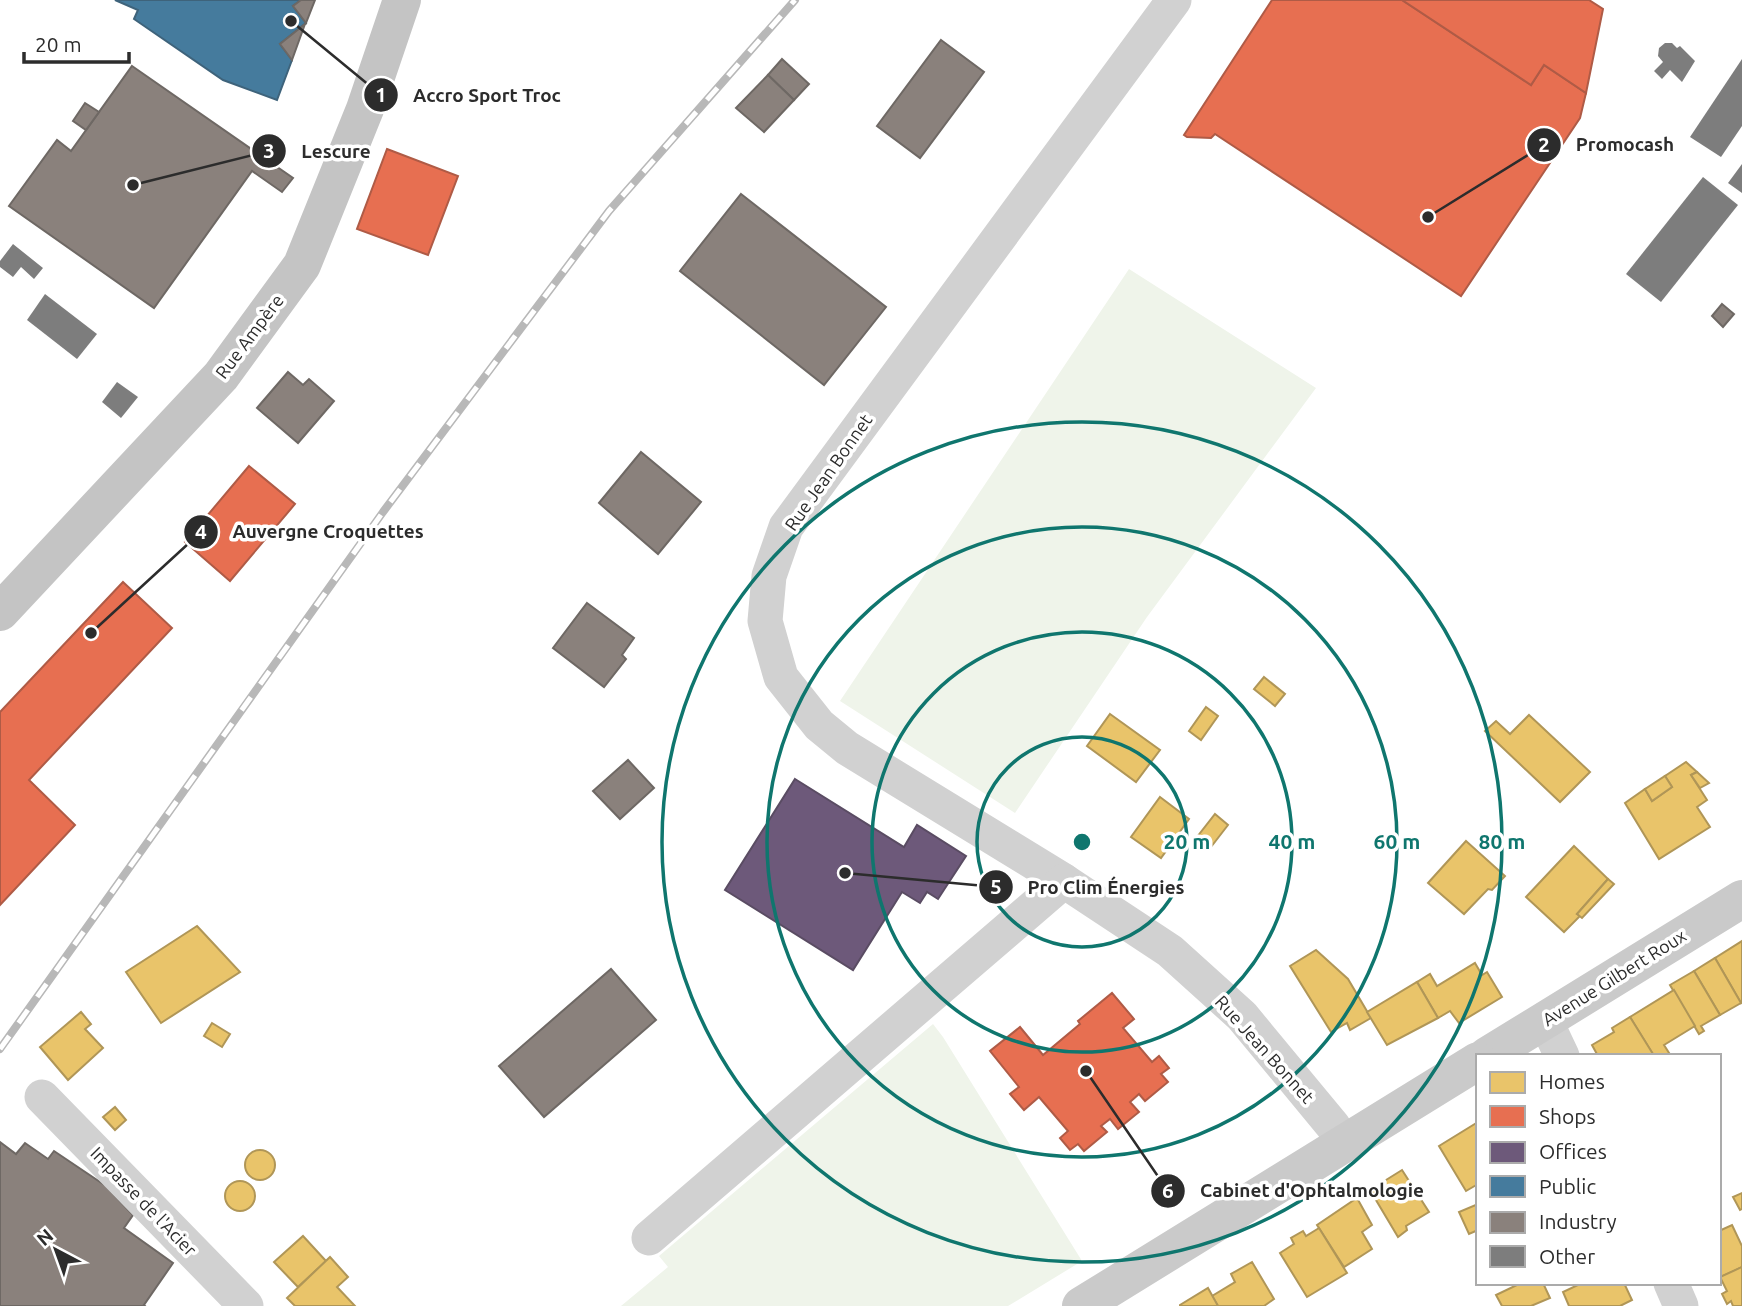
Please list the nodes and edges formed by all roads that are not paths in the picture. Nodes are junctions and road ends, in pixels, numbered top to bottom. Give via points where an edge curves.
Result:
1 (402, 0) edge
2 (1174, 0) edge
3 (0, 612) edge
4 (1064, 881) junction
5 (1742, 899) edge
6 (1545, 1020) junction
7 (1490, 1054) edge
8 (1561, 1054) edge
9 (1476, 1063) edge
10 (41, 1097) dead end
11 (1344, 1144) junction
12 (649, 1238) dead end
13 (1672, 1285) edge
14 (1093, 1303) edge
15 (246, 1306) edge
16 (1681, 1306) edge

1 - 3 main road, Rue Ampère via 365,109 302,265 220,376
2 - 4 street, Rue Jean Bonnet via 786,527 769,576 765,621 781,677 819,725 847,748
4 - 11 street, Rue Jean Bonnet via 1170,951 1242,1016
4 - 12 street
5 - 6 main road, Avenue Gilbert Roux
6 - 7 main road, Avenue Gilbert Roux
6 - 8 street
9 - 11 main road
10 - 15 street, Impasse de l'Acier
11 - 14 main road
13 - 16 street

